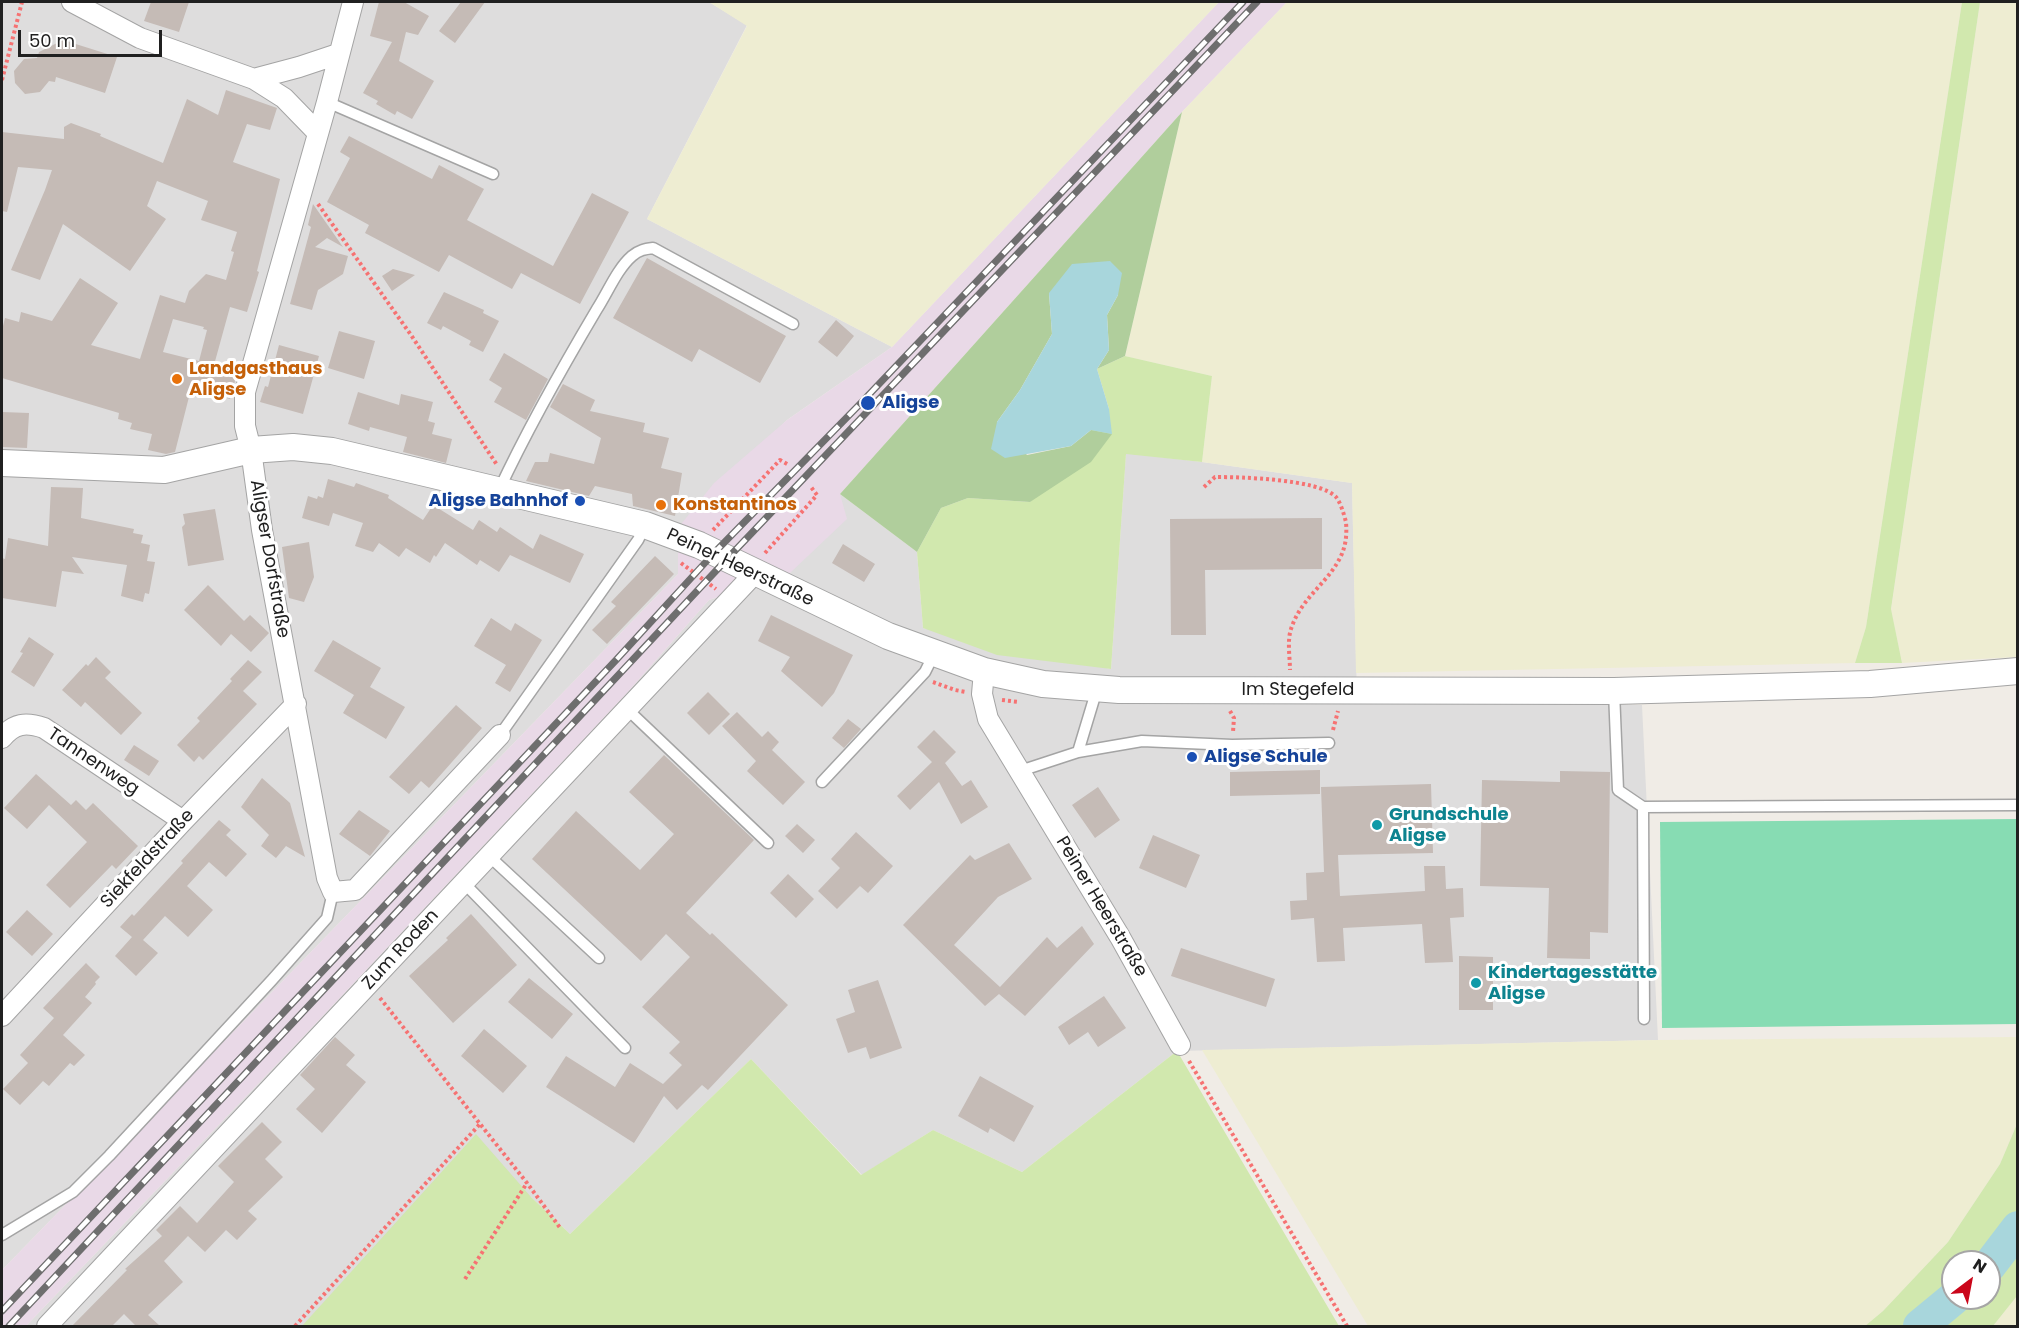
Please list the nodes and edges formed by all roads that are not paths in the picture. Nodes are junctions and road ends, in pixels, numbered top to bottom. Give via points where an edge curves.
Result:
1 (72, 2) edge
2 (353, 2) edge
3 (338, 54) junction
4 (254, 79) junction
5 (327, 102) junction
6 (318, 133) junction
7 (493, 174) dead end
8 (793, 324) dead end
9 (251, 450) junction
10 (2, 463) edge
11 (502, 484) junction
12 (645, 525) junction
13 (755, 573) junction
14 (934, 653) junction
15 (984, 670) junction
16 (2018, 671) edge
17 (1097, 688) junction
18 (1614, 691) junction
19 (296, 704) junction
20 (627, 709) junction
21 (500, 735) joint
22 (2, 738) edge
23 (1329, 742) road end
24 (1078, 752) junction
25 (1020, 771) junction
26 (822, 782) dead end
27 (2018, 805) edge
28 (1643, 807) junction
29 (183, 821) junction
30 (768, 843) dead end
31 (489, 856) junction
32 (464, 883) junction
33 (333, 892) junction
34 (599, 958) dead end
35 (2, 1016) edge
36 (1644, 1018) dead end
37 (1180, 1045) road end
38 (625, 1048) dead end
39 (2, 1236) edge
40 (47, 1326) edge

1 - 4 street via 140,39
2 - 3 street, Aligser Dorfstraße
3 - 4 street
3 - 5 street, Aligser Dorfstraße
4 - 6 street via 284,98
5 - 6 street, Aligser Dorfstraße
5 - 7 lane
6 - 9 street, Aligser Dorfstraße via 245,392 245,426
8 - 11 lane via 653,248 640,250 621,270 581,336
9 - 10 street, Peiner Heerstraße via 164,470
9 - 11 street, Peiner Heerstraße via 294,447 332,451
9 - 19 street, Aligser Dorfstraße via 262,530
11 - 12 street, Peiner Heerstraße
12 - 13 street, Peiner Heerstraße via 699,545
12 - 21 lane, Peiner Heerstraße
13 - 14 street, Peiner Heerstraße via 852,620
13 - 20 street, Zum Roden
14 - 15 street, Peiner Heerstraße
14 - 26 lane via 925,672
15 - 17 street, Im Stegefeld via 1043,684
15 - 25 street, Peiner Heerstraße via 982,694 988,719
16 - 18 street, Im Stegefeld via 1870,684
17 - 18 street, Im Stegefeld
17 - 24 lane
18 - 28 lane via 1618,790
19 - 29 street, Siekfeldstraße
19 - 33 street, Aligser Dorfstraße via 327,878
20 - 30 lane
20 - 31 street, Zum Roden
21 - 33 street via 356,890
22 - 29 street, Tannenweg via 20,724 44,728
23 - 24 lane via 1232,745 1142,741
24 - 25 lane
25 - 37 street, Peiner Heerstraße
27 - 28 lane
28 - 36 lane
29 - 35 street, Siekfeldstraße
31 - 32 street, Zum Roden
31 - 34 lane
32 - 38 lane
32 - 40 street, Zum Roden
33 - 39 lane via 327,918 109,1156 73,1192

